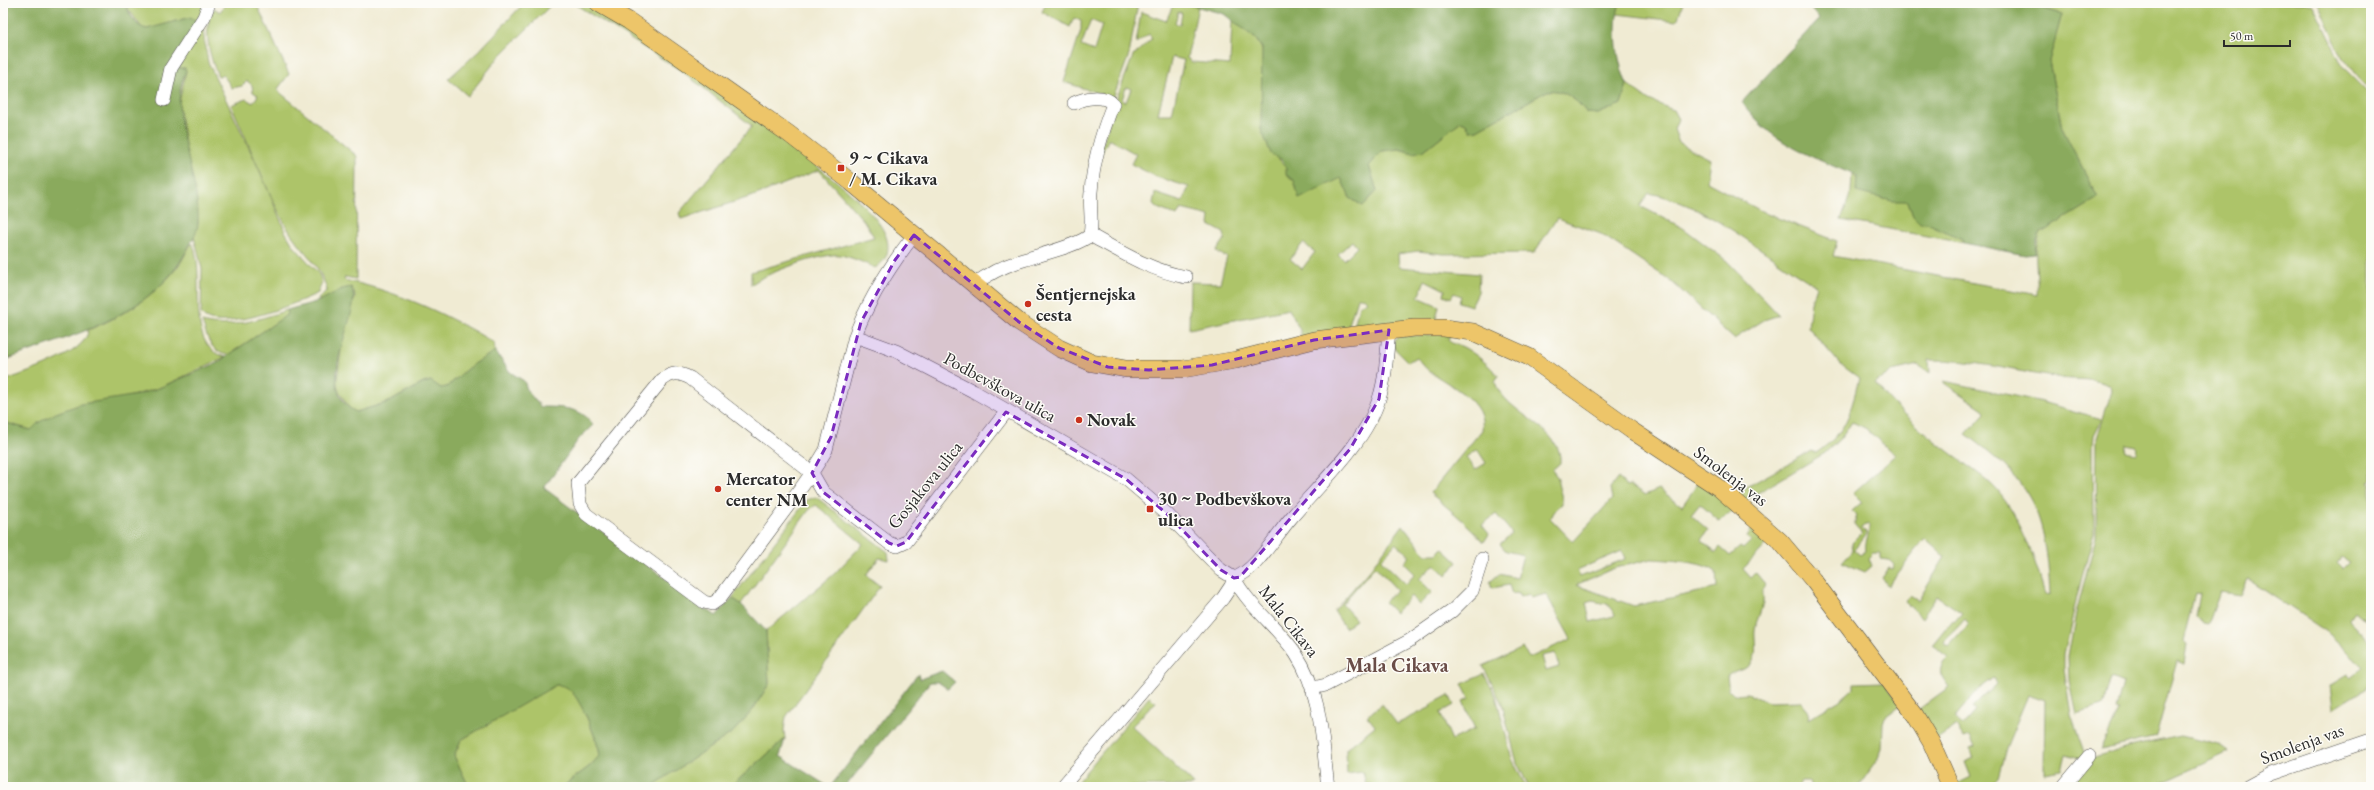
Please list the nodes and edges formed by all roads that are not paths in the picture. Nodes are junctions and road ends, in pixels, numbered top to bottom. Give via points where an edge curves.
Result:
1 (210, 3) edge
2 (598, 3) edge
3 (164, 100) dead end
4 (1074, 103) dead end
5 (914, 235) junction
6 (1090, 235) junction
7 (1186, 277) dead end
8 (973, 285) junction
9 (1389, 330) junction
10 (855, 336) junction
11 (1006, 412) junction
12 (812, 473) junction
13 (1482, 559) dead end
14 (1234, 578) junction
15 (1313, 688) junction
16 (2371, 740) edge
17 (2089, 756) dead end
18 (1062, 787) edge
19 (1328, 787) edge
20 (1951, 787) edge
21 (2063, 787) edge
22 (2247, 787) edge

1 - 3 street via 204,17 171,68
2 - 5 main road via 755,109 851,182
4 - 6 street via 1084,98 1092,98 1113,104 1104,128 1091,190
5 - 8 main road
5 - 10 street via 880,283
6 - 7 street via 1153,268
6 - 8 street via 1080,242 1015,262
8 - 9 main road via 1019,322 1059,348 1092,363 1126,369 1183,369 1212,365 1314,340
9 - 14 street via 1379,399 1372,416 1342,460 1290,518 1248,571
9 - 20 main road, Smolenja vas via 1444,328 1473,332 1502,343 1534,360 1631,430 1719,488 1780,541 1813,580 1915,715 1931,742
10 - 11 street, Podbevškova ulica via 896,351 973,391
10 - 12 street via 831,438
11 - 12 street, Gosjakova ulica via 906,542 898,546 889,543 824,492
11 - 14 street, Podbevškova ulica via 1126,479 1158,506 1221,570
12 - 12 street via 679,372 672,373 662,380 578,483 580,504 586,514 704,602 712,604 719,599
13 - 15 street via 1472,591 1441,620 1409,641 1326,685
14 - 15 street, Mala Cikava via 1295,654
14 - 18 street via 1232,586 1223,598
15 - 19 street, Mala Cikava via 1321,725
16 - 22 street, Smolenja vas via 2271,774
17 - 21 street

